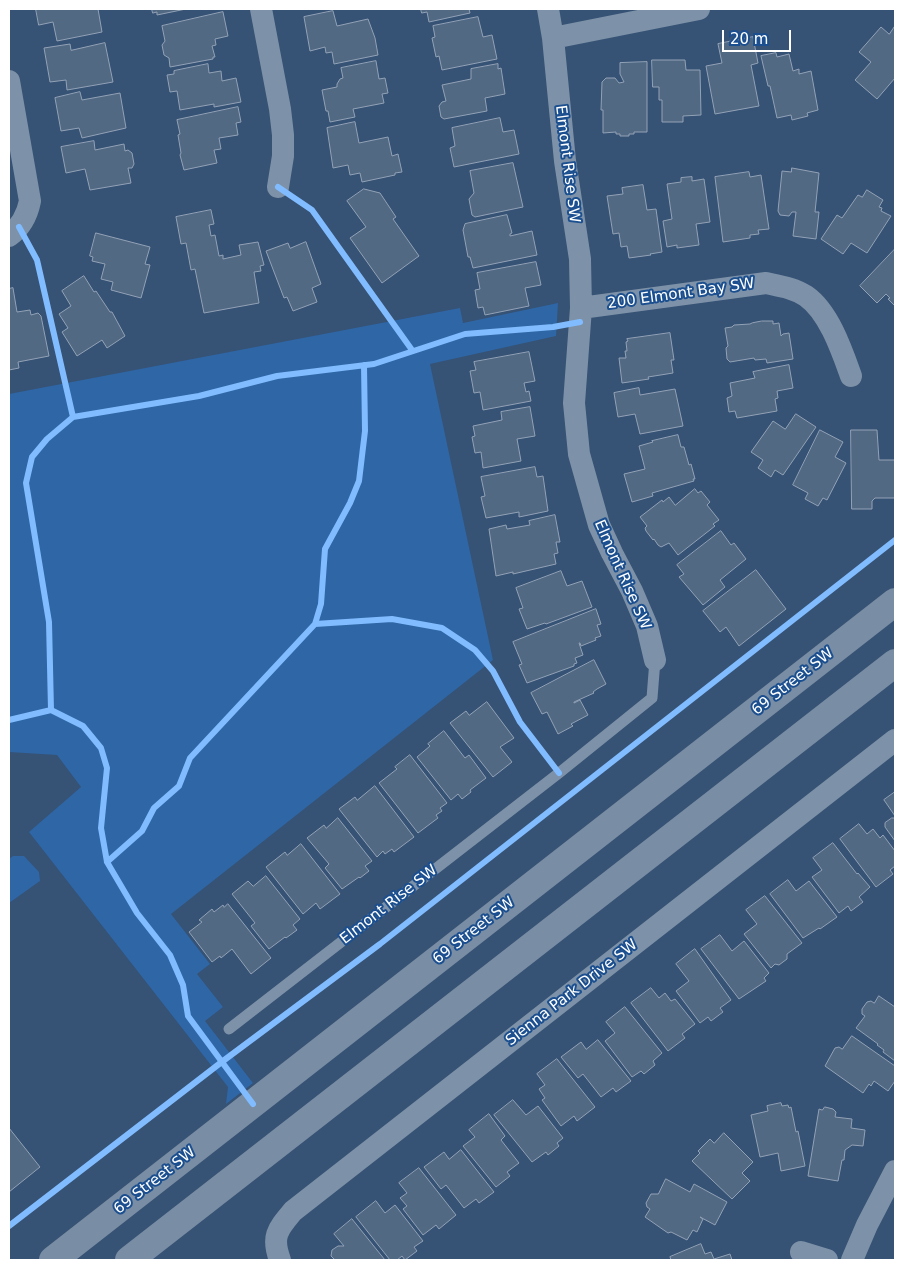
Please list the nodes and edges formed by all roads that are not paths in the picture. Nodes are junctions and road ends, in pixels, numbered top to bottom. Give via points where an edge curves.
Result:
1 (261, 9) edge
2 (548, 9) edge
3 (699, 9) edge
4 (553, 38) junction
5 (9, 81) edge
6 (278, 187) dead end
7 (9, 236) edge
8 (581, 308) junction
9 (851, 376) dead end
10 (895, 602) edge
11 (655, 660) joint
12 (895, 663) edge
13 (895, 740) edge
14 (229, 1029) dead end
15 (895, 1171) edge
16 (801, 1252) dead end
17 (53, 1260) edge
18 (129, 1260) edge
19 (280, 1260) edge
20 (827, 1260) edge
21 (852, 1260) edge

1 - 6 street via 283,135
2 - 4 street, Elmont Rise SW
3 - 4 street
4 - 8 street, Elmont Rise SW via 580,259
5 - 7 street via 30,201 22,222
8 - 9 street, 200 Elmont Bay SW via 766,282 790,288 807,296 822,314 839,342
8 - 11 street, Elmont Rise SW via 574,402 579,454 599,525 647,626
10 - 17 main road, 69 Street SW
11 - 14 lane, Elmont Rise SW via 652,698
12 - 18 main road
13 - 19 street, Sienna Park Drive SW via 294,1211 278,1229 275,1243
15 - 21 street
16 - 20 street

